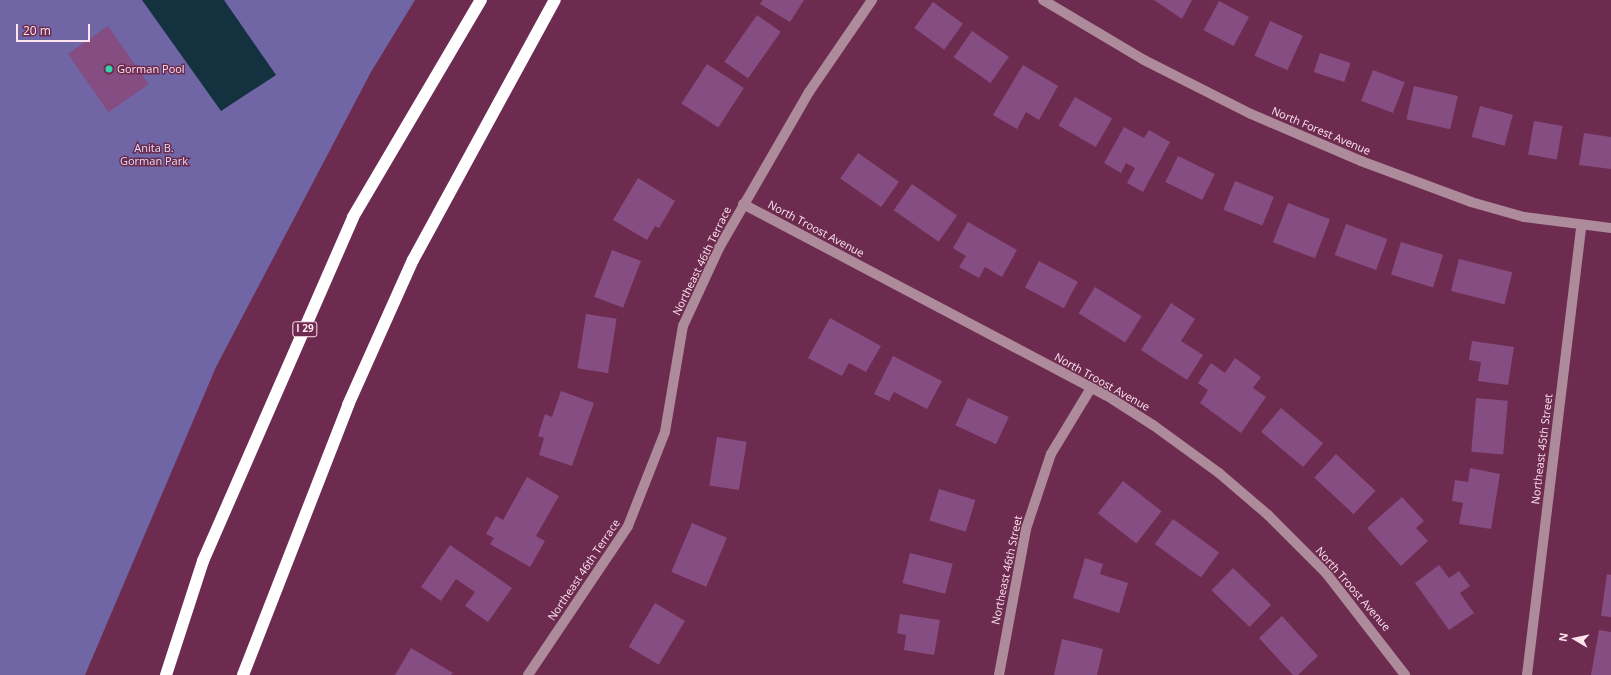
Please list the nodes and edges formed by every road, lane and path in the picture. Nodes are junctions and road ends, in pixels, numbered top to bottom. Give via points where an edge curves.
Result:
1 (481, 0) edge
2 (555, 0) edge
3 (872, 0) edge
4 (1042, 0) edge
5 (743, 204) junction
6 (1581, 226) junction
7 (1611, 228) edge
8 (1091, 388) junction
9 (166, 675) edge
10 (243, 675) edge
11 (528, 675) edge
12 (999, 675) edge
13 (1405, 675) edge
14 (1527, 675) edge

1 - 9 highway, I 29 via 354,217 203,561
2 - 10 highway via 413,260 345,412
3 - 5 street, Northeast 46th Terrace via 809,92
4 - 6 street, North Forest Avenue via 1144,60 1251,114 1361,161 1471,202 1524,217
5 - 8 street, North Troost Avenue
5 - 11 street, Northeast 46th Terrace via 683,326 665,432 628,526
6 - 7 street, North Forest Avenue
6 - 14 street, Northeast 45th Street
8 - 12 street, Northeast 46th Street via 1051,454 1026,529
8 - 13 street, North Troost Avenue via 1153,424 1268,515 1326,572

